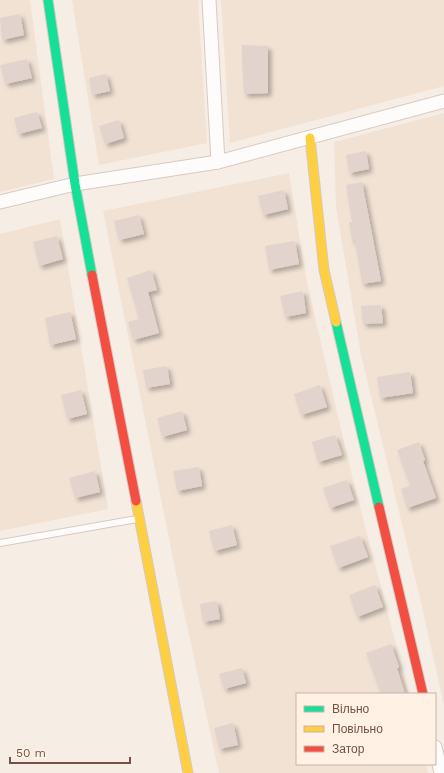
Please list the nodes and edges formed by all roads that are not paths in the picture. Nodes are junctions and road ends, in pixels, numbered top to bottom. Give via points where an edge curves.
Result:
1 (48, 0) edge
2 (209, 0) edge
3 (444, 101) edge
4 (310, 138) junction
5 (218, 162) junction
6 (75, 184) junction
7 (0, 202) edge
8 (139, 518) junction
9 (0, 543) edge
10 (423, 693) edge
11 (436, 751) edge
12 (188, 773) edge
13 (441, 773) edge

1 - 6 street
2 - 5 street
3 - 4 street
4 - 5 street
4 - 10 street via 324,270
5 - 6 street
6 - 7 street
6 - 8 street
8 - 9 lane
8 - 12 street
11 - 13 street

